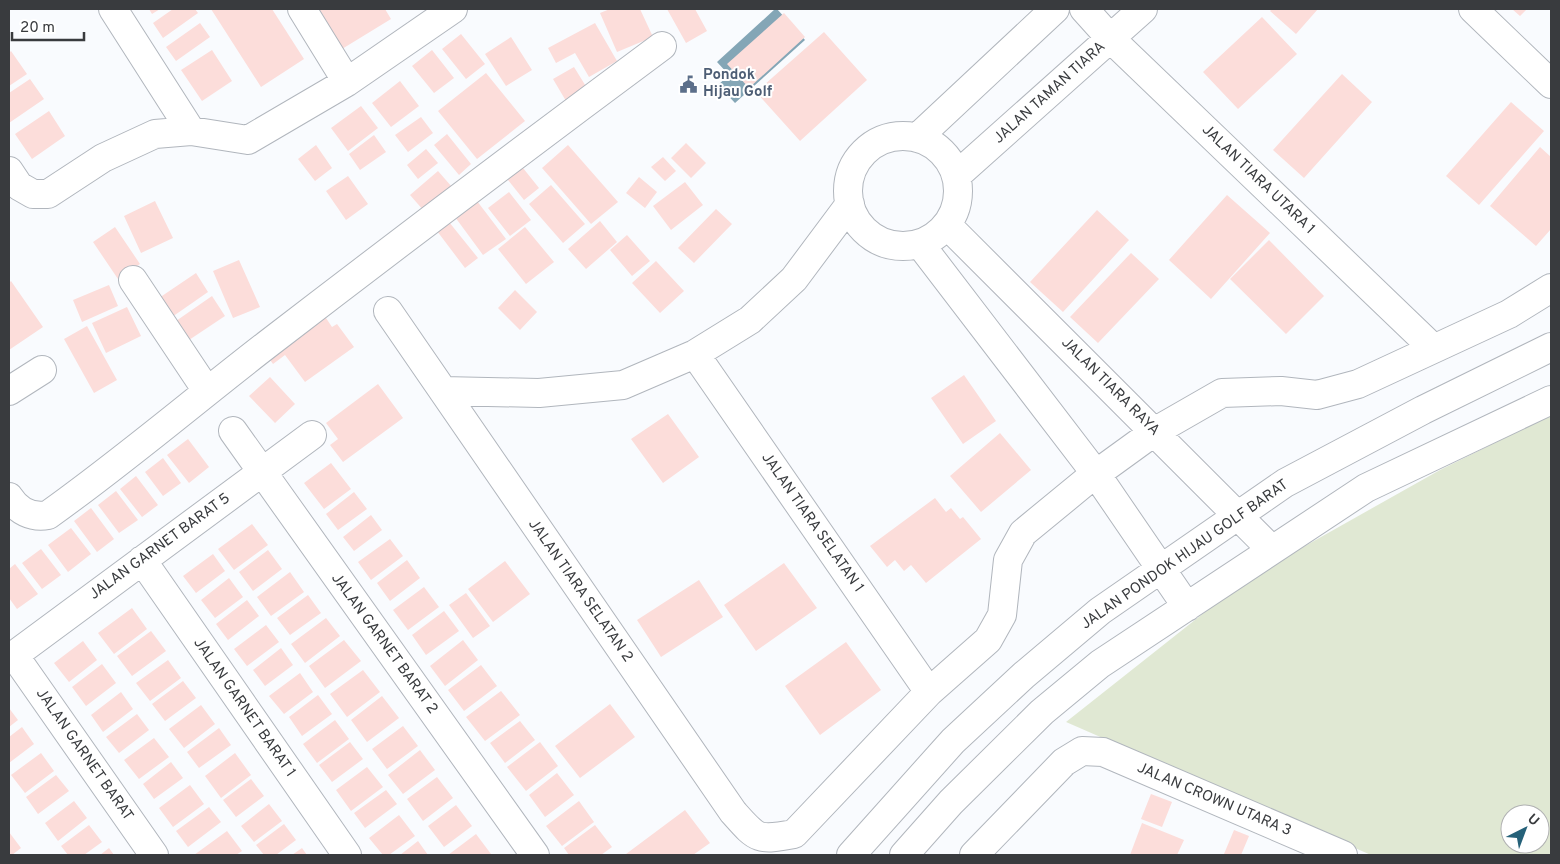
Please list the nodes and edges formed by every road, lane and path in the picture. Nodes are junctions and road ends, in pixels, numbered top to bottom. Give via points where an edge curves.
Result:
1 (113, 9) edge
2 (302, 9) edge
3 (453, 9) edge
4 (1055, 9) edge
5 (1084, 9) edge
6 (1143, 9) edge
7 (1473, 9) edge
8 (1111, 39) junction
9 (662, 46) dead end
10 (347, 82) junction
11 (1551, 84) edge
12 (191, 131) junction
13 (917, 138) junction
14 (956, 176) junction
15 (14, 179) edge
16 (850, 204) junction
17 (947, 225) junction
18 (920, 244) junction
19 (133, 280) dead end
20 (1551, 288) edge
21 (388, 310) dead end
22 (1551, 347) edge
23 (1433, 348) junction
24 (695, 354) junction
25 (42, 370) dead end
26 (9, 391) edge
27 (207, 392) junction
28 (443, 392) junction
29 (1551, 400) edge
30 (234, 431) dead end
31 (1154, 432) junction
32 (312, 435) dead end
33 (261, 472) junction
34 (1096, 474) junction
35 (9, 498) edge
36 (1237, 515) junction
37 (1272, 550) junction
38 (142, 560) junction
39 (1159, 569) junction
40 (1187, 607) junction
41 (11, 657) edge
42 (929, 692) junction
43 (154, 855) edge
44 (346, 855) edge
45 (535, 855) edge
46 (851, 855) edge
47 (904, 855) edge
48 (974, 855) edge
49 (1343, 855) edge

1 - 12 street
2 - 10 street
3 - 10 street
4 - 13 street
5 - 8 street, JALAN TIARA UTARA 1
6 - 8 street, JALAN TAMAN TIARA
7 - 11 street
8 - 14 street, JALAN TAMAN TIARA
8 - 23 street, JALAN TIARA UTARA 1
9 - 27 street via 502,164
10 - 12 street via 248,140
12 - 15 street via 155,134 103,158 48,194 33,194
13 - 14 street via 934,146 948,159
13 - 16 street via 898,136 880,141 864,151 853,167 848,185
14 - 17 street via 955,210
16 - 18 street via 857,222 871,236 886,244
16 - 24 street via 794,279 750,320
17 - 18 street via 935,237
17 - 31 street, JALAN TIARA RAYA
18 - 34 street
19 - 27 street
20 - 23 street via 1509,314
21 - 28 street, JALAN TIARA SELATAN 2
22 - 36 street, JALAN PONDOK HIJAU GOLF BARAT via 1285,483
23 - 31 street via 1358,384 1317,395 1281,391 1222,393
24 - 28 street via 623,386 539,393
24 - 42 street, JALAN TIARA SELATAN 1
25 - 26 street
27 - 35 street via 48,515 31,515
28 - 42 street, JALAN TIARA SELATAN 2 via 733,812 758,836 770,838 794,834
29 - 37 street via 1366,488
30 - 33 street, JALAN GARNET BARAT 2
31 - 34 street
31 - 36 street, JALAN TIARA RAYA
32 - 33 street, JALAN GARNET BARAT 5
33 - 38 street, JALAN GARNET BARAT 5
33 - 45 street, JALAN GARNET BARAT 2
34 - 39 street
34 - 42 street via 1023,533 1008,560 1002,615 988,640
36 - 37 street, JALAN TIARA RAYA
36 - 39 street, JALAN PONDOK HIJAU GOLF BARAT
37 - 40 street
38 - 41 street, JALAN GARNET BARAT 5
38 - 44 street, JALAN GARNET BARAT 1
39 - 40 street
39 - 46 street, JALAN PONDOK HIJAU GOLF BARAT via 1100,611 1024,675 953,741
40 - 47 street via 1100,664 1042,712 951,802
41 - 43 street, JALAN GARNET BARAT
48 - 49 street, JALAN CROWN UTARA 3 via 1064,762 1082,751 1103,752

